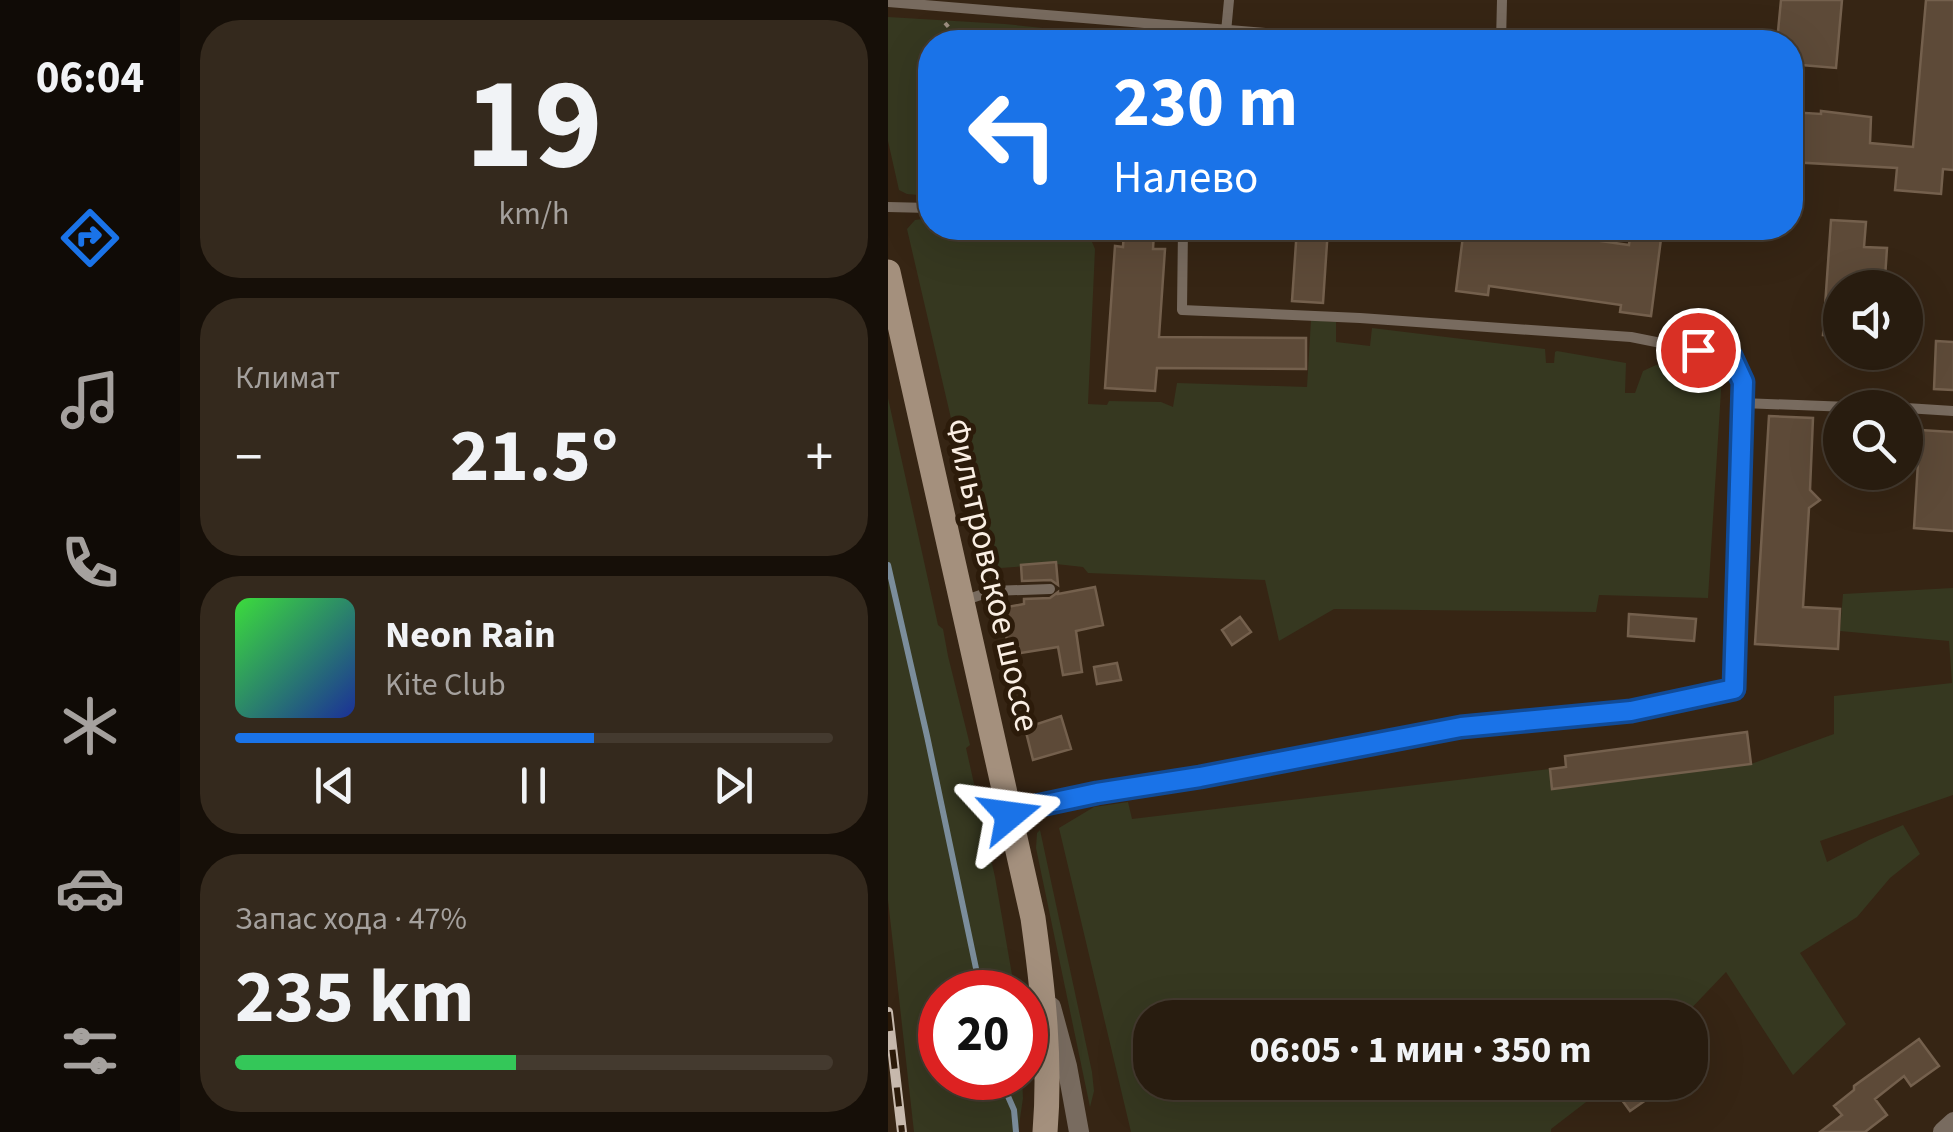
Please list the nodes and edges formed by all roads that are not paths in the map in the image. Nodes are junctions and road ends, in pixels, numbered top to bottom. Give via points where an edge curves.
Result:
1 (1229, 0) edge
2 (1502, 0) edge
3 (888, 2) edge
4 (1203, 30) edge
5 (1226, 30) edge
6 (1501, 30) edge
7 (888, 207) edge
8 (918, 208) edge
9 (1183, 240) edge
10 (888, 272) edge
11 (1742, 404) junction
12 (1823, 406) edge
13 (1923, 409) edge
14 (1954, 411) edge
15 (1050, 588) dead end
16 (962, 602) junction
17 (1010, 815) junction
18 (1040, 966) junction
19 (1954, 1122) edge
20 (1045, 1132) edge
21 (1080, 1132) edge
22 (1943, 1132) edge

1 - 5 lane
2 - 6 lane
3 - 4 lane
7 - 8 lane
9 - 11 lane via 1182,310 1630,338 1731,356 1743,382
10 - 16 main road, Фильтровское шоссе
11 - 12 lane
11 - 17 lane via 1734,689 1631,711 1461,727
13 - 14 lane
15 - 16 lane via 992,591
16 - 17 main road, Фильтровское шоссе
17 - 18 main road, Фильтровское шоссе
18 - 20 main road, Фильтровское шоссе via 1049,1072
18 - 21 street
19 - 22 street

